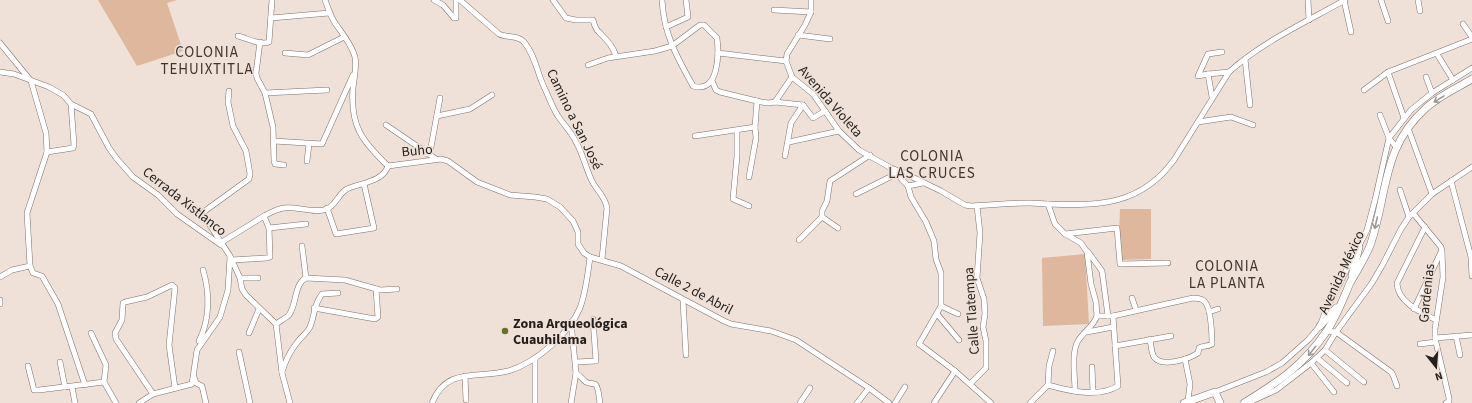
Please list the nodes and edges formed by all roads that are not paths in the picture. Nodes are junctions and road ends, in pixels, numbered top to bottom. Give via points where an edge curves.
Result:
1 (272, 0) edge
2 (325, 0) edge
3 (434, 0) edge
4 (456, 0) edge
5 (460, 0) edge
6 (553, 0) edge
7 (662, 0) edge
8 (686, 0) edge
9 (811, 0) edge
10 (1308, 0) edge
11 (1344, 0) edge
12 (1381, 0) edge
13 (1418, 0) edge
14 (774, 10) dead end
15 (1420, 11) dead end
16 (810, 12) junction
17 (330, 13) junction
18 (271, 18) junction
19 (1309, 20) junction
20 (1388, 21) dead end
21 (1463, 24) dead end
22 (666, 28) junction
23 (1352, 32) dead end
24 (798, 35) junction
25 (238, 36) dead end
26 (344, 37) junction
27 (1472, 38) edge
28 (830, 39) dead end
29 (260, 42) junction
30 (0, 43) edge
31 (672, 46) junction
32 (1222, 52) dead end
33 (285, 53) dead end
34 (718, 53) junction
35 (1437, 54) junction
36 (616, 56) junction
37 (1245, 59) junction
38 (786, 61) junction
39 (588, 66) dead end
40 (1472, 68) edge
41 (355, 71) junction
42 (0, 72) edge
43 (1229, 72) junction
44 (1388, 72) junction
45 (1208, 74) junction
46 (792, 77) junction
47 (1426, 77) dead end
48 (1472, 78) edge
49 (1453, 80) junction
50 (31, 81) junction
51 (712, 81) junction
52 (229, 90) dead end
53 (327, 90) dead end
54 (1364, 90) dead end
55 (264, 93) junction
56 (1432, 93) junction
57 (492, 95) dead end
58 (1212, 97) junction
59 (440, 98) dead end
60 (757, 101) junction
61 (775, 102) junction
62 (71, 104) junction
63 (803, 105) junction
64 (1250, 105) dead end
65 (825, 111) junction
66 (1380, 114) dead end
67 (437, 116) junction
68 (1404, 118) junction
69 (1198, 122) junction
70 (386, 125) dead end
71 (1253, 125) dead end
72 (755, 127) junction
73 (1408, 128) junction
74 (736, 130) junction
75 (839, 131) junction
76 (695, 136) dead end
77 (1389, 138) junction
78 (274, 141) junction
79 (789, 142) junction
80 (309, 144) junction
81 (1396, 147) junction
82 (47, 152) junction
83 (427, 154) junction
84 (870, 155) junction
85 (785, 156) dead end
86 (436, 159) junction
87 (307, 161) dead end
88 (284, 165) dead end
89 (388, 166) junction
90 (1472, 167) edge
91 (891, 168) junction
92 (896, 174) junction
93 (749, 177) dead end
94 (1451, 181) junction
95 (923, 183) junction
96 (364, 184) junction
97 (908, 186) junction
98 (1400, 190) dead end
99 (856, 194) dead end
100 (1432, 194) junction
101 (1048, 204) junction
102 (749, 206) dead end
103 (977, 206) junction
104 (327, 208) junction
105 (1411, 215) junction
106 (264, 216) junction
107 (822, 217) junction
108 (306, 224) dead end
109 (1425, 227) junction
110 (269, 228) junction
111 (838, 228) dead end
112 (1065, 234) junction
113 (799, 240) dead end
114 (223, 244) junction
115 (302, 246) dead end
116 (1359, 247) junction
117 (1442, 251) junction
118 (1087, 252) junction
119 (590, 256) junction
120 (231, 258) junction
121 (602, 259) junction
122 (1168, 263) dead end
123 (30, 266) junction
124 (203, 270) dead end
125 (1472, 276) edge
126 (0, 277) edge
127 (240, 278) junction
128 (258, 278) dead end
129 (306, 278) junction
130 (1352, 281) junction
131 (376, 289) junction
132 (397, 289) dead end
133 (338, 293) dead end
134 (1132, 298) dead end
135 (0, 300) edge
136 (683, 300) junction
137 (0, 304) edge
138 (1341, 304) junction
139 (941, 306) junction
140 (314, 308) junction
141 (1414, 309) junction
142 (259, 310) junction
143 (1136, 310) junction
144 (1218, 310) dead end
145 (1209, 311) junction
146 (937, 314) junction
147 (958, 314) dead end
148 (1097, 316) junction
149 (1111, 316) junction
150 (593, 319) dead end
151 (1436, 320) junction
152 (572, 322) junction
153 (276, 324) junction
154 (1320, 326) junction
155 (1113, 327) junction
156 (1327, 331) junction
157 (91, 332) dead end
158 (1085, 332) junction
159 (1336, 332) junction
160 (249, 333) dead end
161 (1472, 335) edge
162 (1171, 336) dead end
163 (1456, 336) junction
164 (1150, 339) junction
165 (959, 340) dead end
166 (1435, 340) junction
167 (1420, 344) dead end
168 (1115, 346) junction
169 (197, 350) junction
170 (1325, 350) junction
171 (1053, 351) dead end
172 (239, 352) dead end
173 (686, 355) dead end
174 (1460, 355) dead end
175 (535, 358) junction
176 (1317, 358) junction
177 (1184, 359) junction
178 (60, 362) dead end
179 (576, 362) junction
180 (1311, 364) junction
181 (28, 366) dead end
182 (1092, 367) dead end
183 (955, 371) junction
184 (282, 372) junction
185 (576, 373) junction
186 (193, 376) junction
187 (465, 376) junction
188 (104, 382) junction
189 (1364, 382) dead end
190 (1347, 383) dead end
191 (970, 384) junction
192 (85, 385) junction
193 (1048, 385) junction
194 (72, 386) junction
195 (1397, 386) dead end
196 (65, 387) junction
197 (906, 387) dead end
198 (175, 388) junction
199 (810, 388) dead end
200 (869, 388) junction
201 (1075, 391) junction
202 (1093, 392) junction
203 (1215, 392) junction
204 (1334, 392) dead end
205 (153, 394) junction
206 (466, 400) dead end
207 (1186, 402) edge
208 (75, 403) edge
209 (116, 403) edge
210 (142, 403) edge
211 (206, 403) edge
212 (250, 403) edge
213 (290, 403) edge
214 (432, 403) edge
215 (535, 403) edge
216 (571, 403) edge
217 (600, 403) edge
218 (800, 403) edge
219 (857, 403) edge
220 (888, 403) edge
221 (895, 403) edge
222 (934, 403) edge
223 (991, 403) edge
224 (1030, 403) edge
225 (1220, 403) edge
226 (1244, 403) edge
227 (1248, 403) edge
228 (1446, 403) edge

1 - 18 street
2 - 17 street, Buho
3 - 4 street via 443,4 456,18
5 - 121 street, Camino a San José via 499,34 523,40 526,45 555,111 576,141 592,182 606,202
6 - 36 street via 566,18 593,20 599,32 613,47
7 - 22 street
8 - 22 street via 688,17
9 - 16 street
10 - 19 street
11 - 19 street
11 - 23 street
12 - 20 street
13 - 15 street
14 - 16 street
16 - 24 street, Avenida Violeta
17 - 18 street
17 - 26 street, Buho
18 - 29 street via 269,42
19 - 37 street
21 - 27 street
22 - 31 street
24 - 28 street
24 - 38 street, Avenida Violeta via 787,54
25 - 29 street
26 - 33 street via 308,55
26 - 41 street, Buho via 354,53
27 - 35 street
29 - 55 street via 256,73
30 - 50 street
31 - 34 street via 700,25 704,25 717,38
31 - 36 street
31 - 51 street via 693,86 702,87
32 - 45 street via 1208,54 1198,76
34 - 38 street
34 - 51 street
35 - 44 street
35 - 49 street
36 - 39 street
37 - 43 street
37 - 64 street
38 - 46 street, Avenida Violeta
40 - 49 street
41 - 80 street via 322,144
41 - 89 street, Buho via 352,105 357,125 361,135
42 - 50 street, Cerrada Xistlanco
43 - 45 street
43 - 58 street
44 - 54 street
44 - 68 street
45 - 58 street
46 - 61 street
46 - 65 street, Avenida Violeta via 813,94
47 - 56 street
48 -> 73 main road, Avenida México via 1434,101
49 - 56 street
50 - 62 street, Cerrada Xistlanco via 57,91
50 - 82 street via 46,133
51 - 60 street via 716,90
52 - 114 street via 228,102 233,126 246,151 250,174 249,179 202,213
53 - 55 street
55 - 78 street
56 - 68 street
57 - 67 street via 470,109
58 - 69 street
59 - 67 street
60 - 61 street
60 - 72 street
61 - 63 street
62 - 82 street via 73,148
62 - 114 street, Cerrada Xistlanco via 91,114 109,148 133,177 158,195 177,214
63 - 65 street via 813,118
63 - 79 street via 791,123
65 - 75 street, Avenida Violeta
66 - 77 street
67 - 83 street via 431,147
68 - 77 street
69 - 71 street via 1231,117
69 - 101 street via 1164,173 1142,191 1121,200 1104,203
70 - 83 street
72 - 74 street
72 - 93 street via 756,138
73 - 81 main road, Avenida México
73 - 100 street
74 - 76 street
74 - 102 street via 734,199
75 - 79 street
75 - 84 street, Avenida Violeta via 859,150
77 - 81 street
77 - 116 street via 1367,230
78 - 80 street
78 - 88 street via 275,164
79 - 85 street
80 - 87 street
81 -> 130 main road, Avenida México via 1371,242
82 - 123 street via 27,213
83 - 86 street
84 - 91 street, Avenida Violeta
84 - 107 street via 830,181
86 - 89 street, Buho
86 - 119 street, Buho via 448,161 477,182 504,193 547,199 560,207 574,221 578,232 578,244 581,250
89 - 96 street via 379,177
90 - 94 street
91 - 92 street
91 - 95 street
92 - 97 street
92 - 99 street
94 - 100 street
94 - 125 street via 1471,257
95 - 97 street
95 - 103 street via 965,205
96 - 104 street via 344,191
96 - 104 street via 374,228 336,234
97 - 139 street via 934,241 941,273
98 - 105 street
100 - 105 street
101 - 103 street
101 - 112 street via 1056,224
103 - 191 street, Calle Tlatempa via 980,233 977,278 984,300 986,368
104 - 106 street via 283,208
105 - 109 street, Gardenias
105 - 159 street via 1397,235 1372,284
106 - 110 street
106 - 114 street
107 - 111 street
107 - 113 street
108 - 110 street
109 - 117 street, Gardenias
109 - 141 street via 1397,284 1398,292
110 - 120 street via 270,257
112 - 118 street via 1082,243
112 - 122 street via 1116,228 1120,264
114 - 120 street
115 - 129 street
116 - 130 main road
116 - 154 street
117 - 141 street
117 - 151 street, Gardenias via 1443,277
118 - 148 street
118 - 149 street via 1102,271
119 - 121 street, Calle 2 de Abril
119 - 152 street via 586,287 580,308
120 - 127 street
120 - 169 street via 228,290 220,317
121 - 136 street, Calle 2 de Abril via 627,269
123 - 126 street via 12,270
123 - 192 street via 34,273 42,276 58,304
124 - 169 street via 208,287 208,314
127 - 128 street
127 - 142 street via 246,296
129 - 131 street via 345,280
129 - 153 street via 300,283 289,315
130 - 138 main road, Avenida México
131 - 132 street
131 - 140 street via 378,317 375,318
133 - 140 street via 322,294
134 - 143 street
135 - 137 street
136 - 173 street
136 - 200 street, Calle 2 de Abril via 731,324 771,331 796,340
138 - 154 main road
138 - 156 main road, Avenida México
139 - 146 street
139 - 147 street
140 - 184 street via 310,328 286,359
141 - 151 street
142 - 153 street
142 - 160 street
143 - 145 street via 1193,298 1204,301
143 - 149 street
144 - 145 street
145 - 177 street via 1212,344 1202,346 1198,353
146 - 165 street
146 - 183 street via 918,344
148 - 149 street
148 - 158 street via 1094,324
149 - 155 street
150 - 179 street via 596,361
151 - 166 street, Gardenias
152 - 175 street via 563,334
152 - 179 street
153 - 184 street
154 - 203 street via 1308,340 1274,368
155 - 158 street
155 - 168 street
156 - 159 street
156 -> 226 main road, Avenida México via 1312,352 1290,373
157 - 188 street via 106,365
158 - 201 street via 1077,341 1074,352
159 - 170 street
159 - 195 street via 1391,372
161 - 163 street
162 - 164 street
163 - 166 street
163 - 174 street
164 - 168 street
164 - 177 street via 1153,356 1161,362
166 - 167 street
166 - 228 street, Gardenias via 1449,398
168 - 202 street via 1118,386
169 - 186 street
170 - 176 street
170 - 189 street
171 - 193 street
172 - 212 street
175 - 187 street via 508,371
175 - 215 street
176 - 180 street
176 - 190 street
177 - 207 street via 1190,384
178 - 196 street
179 - 185 street
180 - 204 street
180 - 227 street via 1276,390
181 - 196 street via 34,390
182 - 202 street
183 - 191 street
183 - 222 street
184 - 213 street
185 - 216 street
185 - 217 street via 582,376 584,381 597,386
186 - 198 street via 191,385
186 - 211 street via 196,383 202,386
187 - 206 street
187 - 214 street via 444,384
188 - 192 street
188 - 209 street
191 - 223 street
192 - 194 street
193 - 201 street
193 - 224 street
194 - 196 street
194 - 208 street
197 - 221 street
198 - 205 street
198 - 205 street via 169,345 175,288 172,285 147,297 123,303 122,320 115,333 116,339
199 - 218 street
200 - 219 street
200 - 220 street, Calle 2 de Abril
201 - 202 street
203 - 207 main road
203 - 225 main road
205 - 210 street

